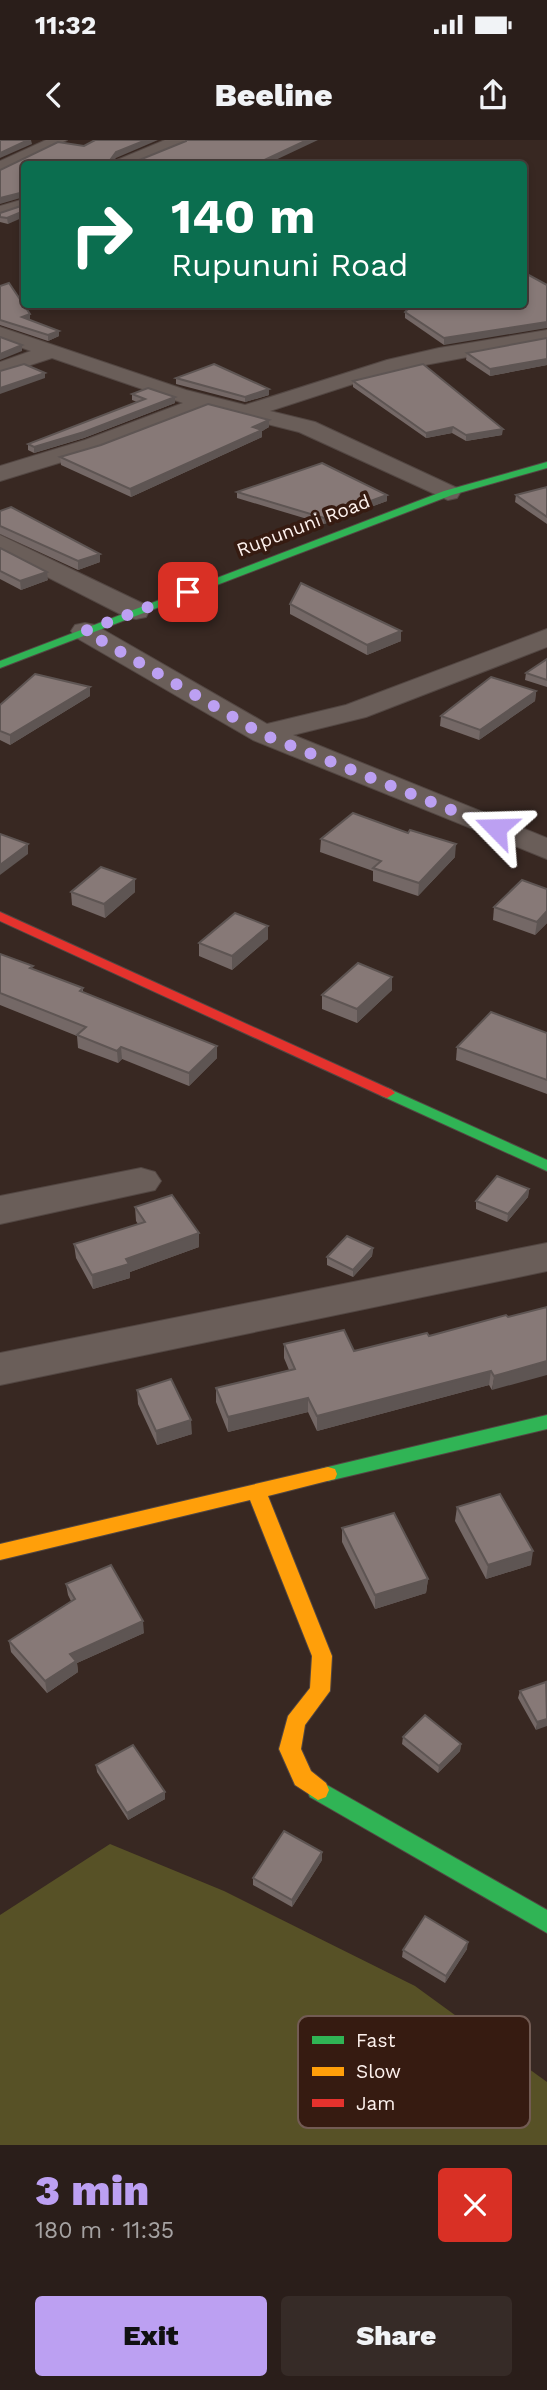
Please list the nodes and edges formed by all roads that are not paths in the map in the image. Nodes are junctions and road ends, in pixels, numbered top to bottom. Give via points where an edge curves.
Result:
1 (59, 140) edge
2 (179, 140) edge
3 (0, 153) edge
4 (25, 156) junction
5 (130, 161) edge
6 (0, 169) edge
7 (21, 205) edge
8 (0, 212) edge
9 (0, 333) edge
10 (547, 336) edge
11 (52, 351) junction
12 (0, 369) edge
13 (206, 402) junction
14 (248, 411) junction
15 (547, 465) edge
16 (0, 474) edge
17 (448, 493) junction
18 (0, 543) edge
19 (136, 611) junction
20 (85, 631) junction
21 (547, 637) edge
22 (0, 666) edge
23 (262, 734) junction
24 (547, 849) edge
25 (0, 916) edge
26 (547, 1166) edge
27 (141, 1181) dead end
28 (0, 1210) edge
29 (547, 1257) edge
30 (0, 1369) edge
31 (547, 1422) edge
32 (256, 1490) junction
33 (0, 1552) edge
34 (547, 1922) edge

1 - 4 street
2 - 5 street
3 - 4 street
4 - 6 street
7 - 8 street
9 - 11 street
10 - 14 street via 413,360
11 - 12 street
11 - 13 street
13 - 14 street
13 - 16 street
14 - 17 street via 307,427
15 - 17 street, Rupununi Road
17 - 19 street, Rupununi Road
18 - 19 street
19 - 20 street, Rupununi Road
20 - 22 street, Rupununi Road
20 - 23 street
21 - 23 street via 356,711
23 - 24 street
25 - 26 street
27 - 28 street
29 - 30 street
31 - 32 street
32 - 33 street
32 - 34 street via 322,1656 320,1691 295,1722 290,1749 303,1778 330,1800

